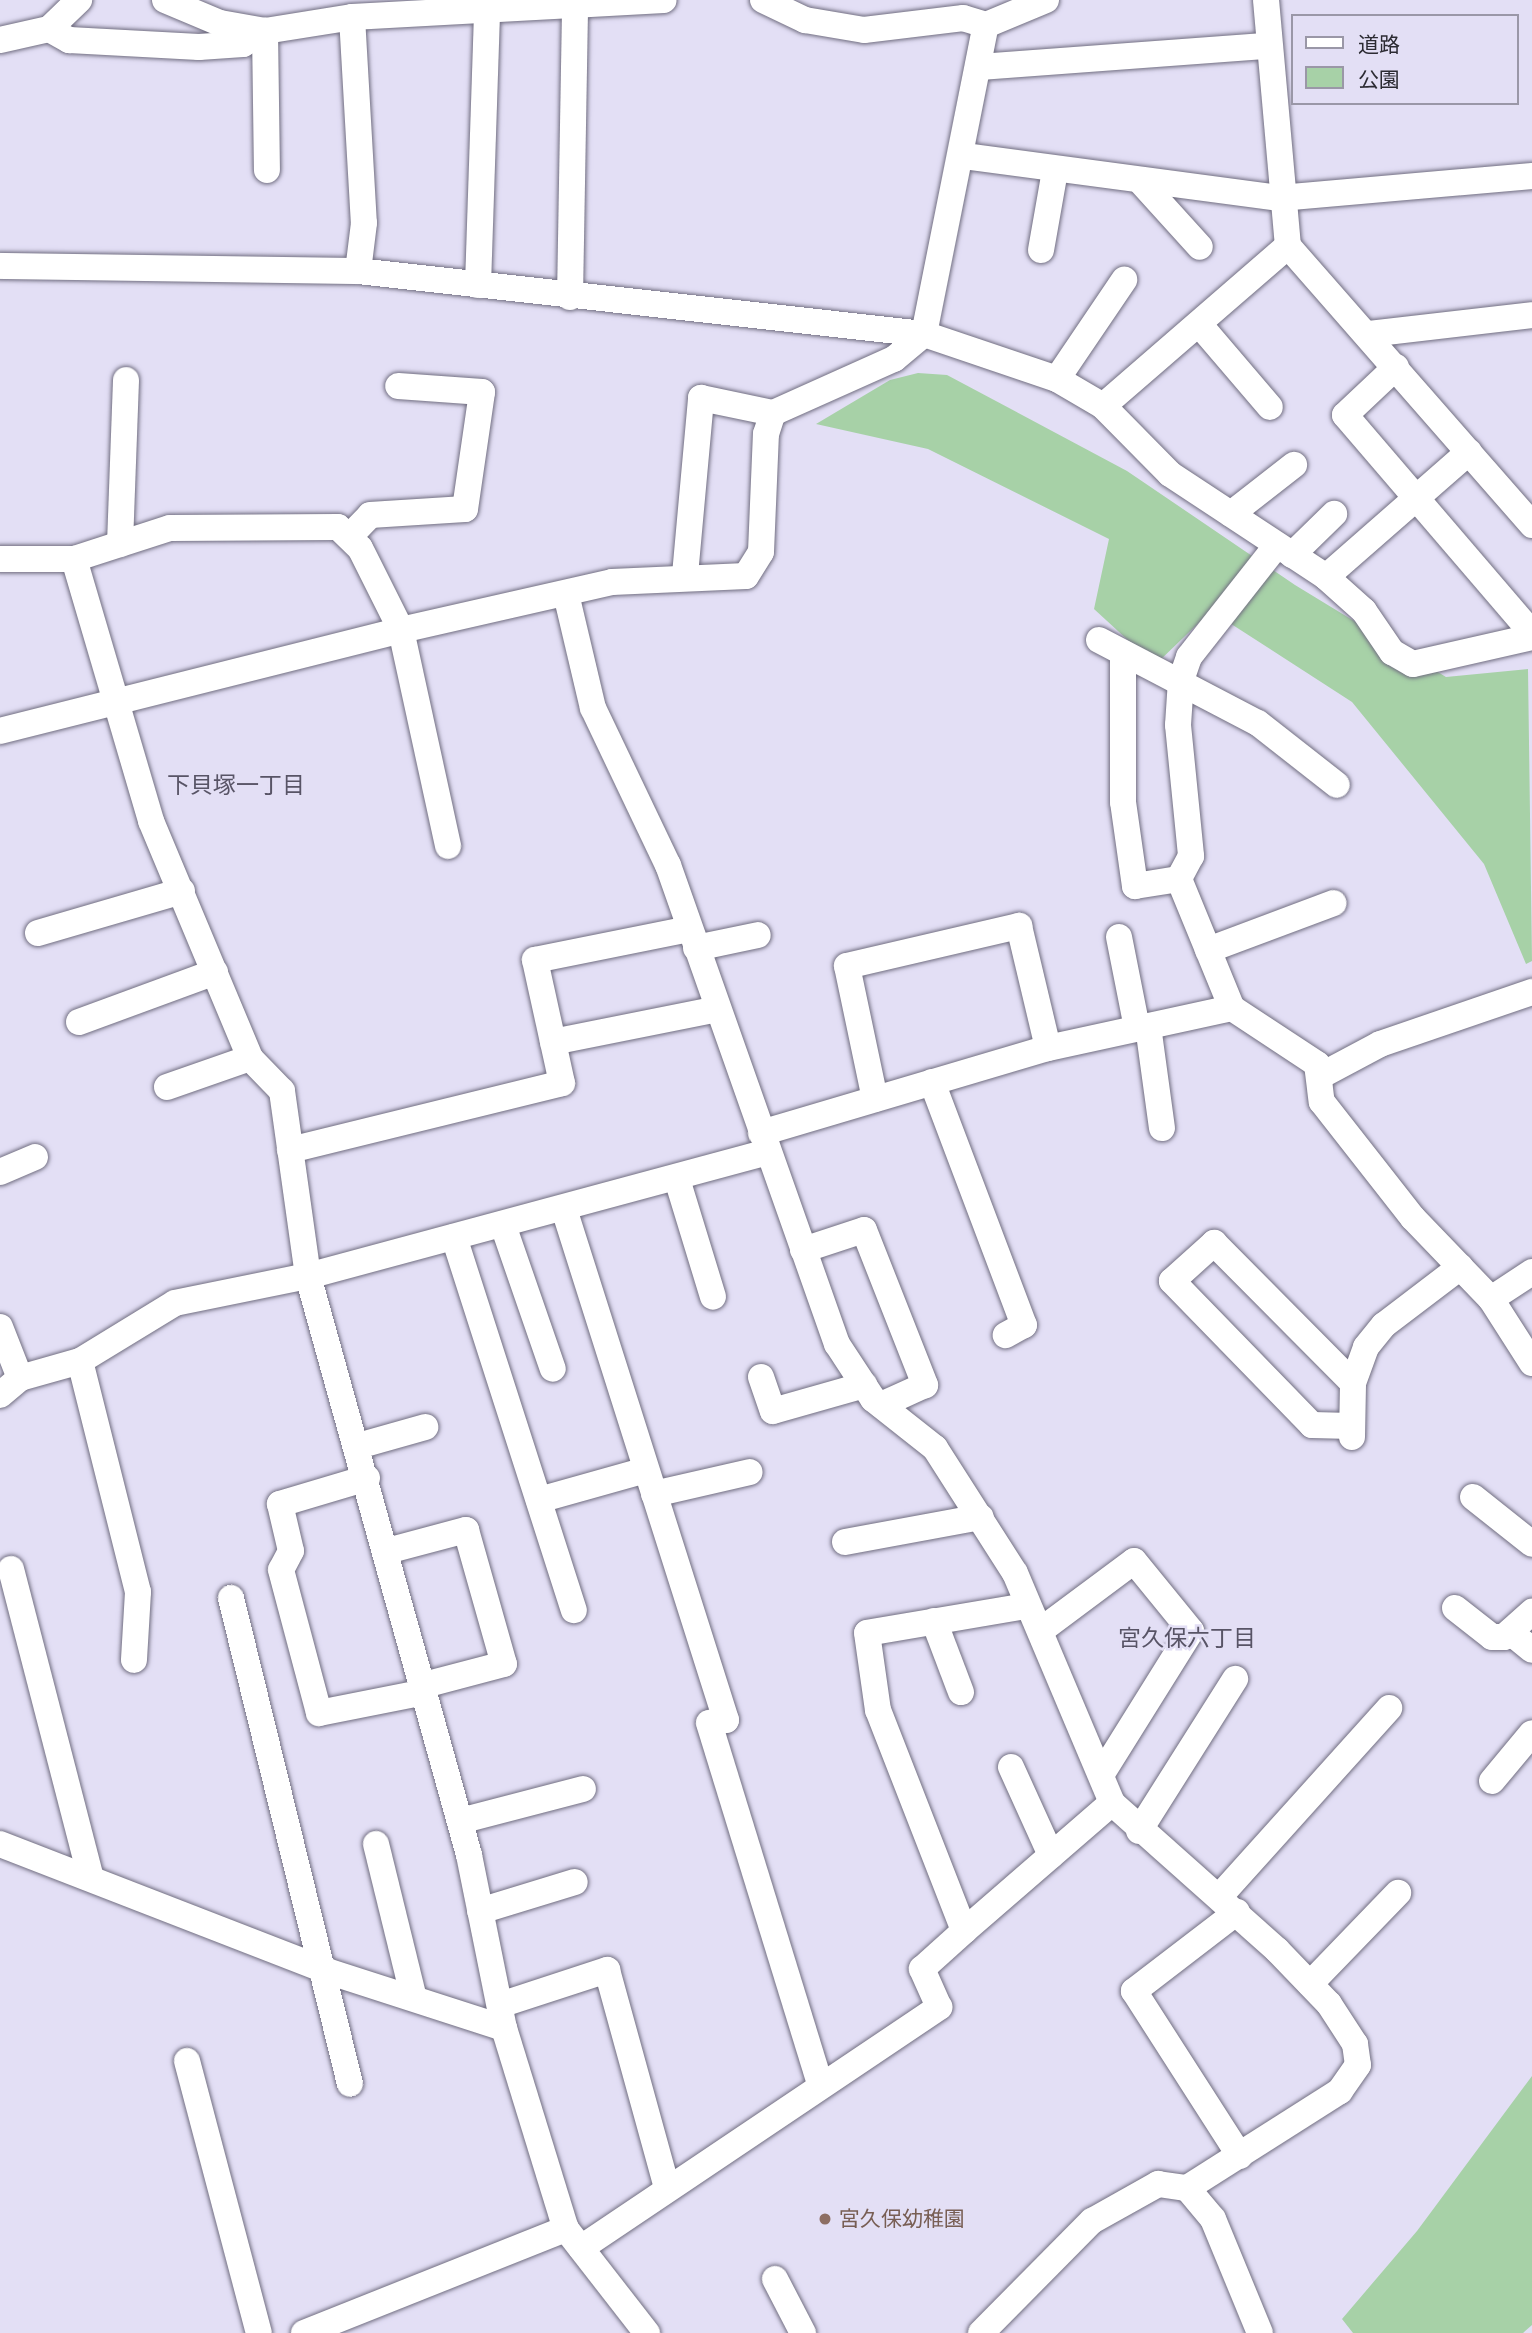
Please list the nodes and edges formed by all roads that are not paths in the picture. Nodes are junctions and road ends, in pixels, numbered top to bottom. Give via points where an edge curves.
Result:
1 (79, 0) edge
2 (165, 0) edge
3 (664, 0) edge
4 (763, 0) edge
5 (1046, 0) edge
6 (1266, 0) edge
7 (575, 6) junction
8 (487, 9) junction
9 (352, 17) junction
10 (986, 25) junction
11 (49, 29) junction
12 (265, 31) junction
13 (0, 40) edge
14 (1268, 46) junction
15 (979, 67) junction
16 (964, 156) junction
17 (267, 170) dead end
18 (1055, 171) junction
19 (1532, 176) edge
20 (1142, 183) junction
21 (1280, 198) junction
22 (1288, 246) junction
23 (1200, 247) dead end
24 (1041, 250) dead end
25 (0, 266) edge
26 (358, 271) junction
27 (1124, 280) dead end
28 (478, 285) junction
29 (570, 297) junction
30 (1532, 315) edge
31 (1199, 324) junction
32 (924, 334) junction
33 (1369, 334) junction
34 (1396, 367) junction
35 (1057, 379) junction
36 (126, 380) dead end
37 (398, 386) dead end
38 (1103, 406) junction
39 (1270, 407) dead end
40 (774, 413) junction
41 (1469, 452) junction
42 (1294, 465) dead end
43 (1417, 496) junction
44 (1231, 514) junction
45 (1334, 514) dead end
46 (1532, 525) edge
47 (349, 537) junction
48 (120, 544) junction
49 (1285, 550) junction
50 (0, 558) edge
51 (74, 559) junction
52 (685, 575) junction
53 (1326, 577) junction
54 (566, 594) junction
55 (401, 630) junction
56 (1532, 635) edge
57 (1100, 640) dead end
58 (1123, 653) junction
59 (1181, 684) junction
60 (114, 703) junction
61 (0, 731) edge
62 (1337, 785) dead end
63 (448, 846) dead end
64 (1179, 879) junction
65 (182, 891) junction
66 (1334, 903) dead end
67 (38, 933) dead end
68 (758, 935) dead end
69 (1118, 937) dead end
70 (693, 938) junction
71 (1208, 950) junction
72 (215, 972) junction
73 (1532, 992) edge
74 (1232, 1008) junction
75 (718, 1009) junction
76 (79, 1021) dead end
77 (1143, 1027) junction
78 (553, 1042) junction
79 (1048, 1048) junction
80 (250, 1058) junction
81 (1322, 1075) junction
82 (932, 1082) junction
83 (167, 1087) dead end
84 (875, 1099) junction
85 (1162, 1128) dead end
86 (764, 1142) junction
87 (290, 1150) junction
88 (35, 1157) dead end
89 (0, 1172) edge
90 (677, 1179) junction
91 (564, 1209) junction
92 (503, 1225) junction
93 (454, 1237) junction
94 (803, 1251) junction
95 (1460, 1267) junction
96 (1532, 1272) edge
97 (308, 1276) junction
98 (713, 1297) dead end
99 (1491, 1299) junction
100 (0, 1327) edge
101 (1006, 1335) dead end
102 (80, 1361) junction
103 (1532, 1363) edge
104 (553, 1369) dead end
105 (761, 1377) dead end
106 (1353, 1383) junction
107 (10, 1386) edge
108 (873, 1395) junction
109 (425, 1427) dead end
110 (358, 1446) junction
111 (750, 1472) dead end
112 (367, 1478) junction
113 (650, 1482) junction
114 (1473, 1497) dead end
115 (539, 1500) junction
116 (981, 1517) junction
117 (845, 1542) dead end
118 (1532, 1544) edge
119 (387, 1552) junction
120 (10, 1569) dead end
121 (230, 1598) dead end
122 (1026, 1606) junction
123 (1455, 1608) dead end
124 (574, 1610) dead end
125 (1532, 1612) edge
126 (934, 1621) junction
127 (1040, 1631) junction
128 (1510, 1632) junction
129 (1532, 1650) edge
130 (134, 1660) dead end
131 (1235, 1679) dead end
132 (425, 1688) junction
133 (961, 1692) dead end
134 (1389, 1707) dead end
135 (1532, 1733) edge
136 (1011, 1767) dead end
137 (1103, 1772) junction
138 (1492, 1781) dead end
139 (583, 1789) dead end
140 (1112, 1802) junction
141 (460, 1821) junction
142 (1139, 1831) junction
143 (0, 1844) edge
144 (376, 1844) dead end
145 (1051, 1855) junction
146 (91, 1878) junction
147 (575, 1882) dead end
148 (1398, 1893) dead end
149 (1229, 1904) junction
150 (480, 1911) junction
151 (964, 1931) junction
152 (327, 1972) junction
153 (1310, 1984) junction
154 (413, 1995) junction
155 (502, 2016) junction
156 (187, 2062) dead end
157 (820, 2083) junction
158 (350, 2084) dead end
159 (1240, 2156) junction
160 (667, 2188) junction
161 (1187, 2188) junction
162 (574, 2239) junction
163 (775, 2279) dead end
164 (318, 2330) edge
165 (259, 2333) edge
166 (647, 2333) edge
167 (803, 2333) edge
168 (981, 2333) edge
169 (1260, 2333) edge

1 - 11 street
2 - 12 street via 220,23
3 - 7 street
4 - 10 street via 805,20 864,30 963,18
5 - 10 street
6 - 14 street
7 - 8 street
7 - 29 street
8 - 9 street
8 - 28 street
9 - 12 street
9 - 26 street via 364,223
10 - 15 street
11 - 12 street via 91,43 199,47 243,44
11 - 13 street
12 - 17 street
14 - 15 street
14 - 21 street
15 - 16 street
16 - 18 street
16 - 32 street
18 - 20 street
18 - 24 street
19 - 21 street
20 - 21 street
20 - 23 street
21 - 22 street
22 - 31 street
22 - 33 street
25 - 26 street
26 - 28 street
27 - 35 street
28 - 29 street
29 - 32 street
30 - 33 street
31 - 38 street
31 - 39 street
32 - 35 street
32 - 40 street via 894,359
33 - 34 street
34 - 41 street
34 - 43 street via 1345,415
35 - 38 street
36 - 48 street
37 - 47 street via 482,392 465,509 370,515
38 - 44 street via 1170,474
40 - 52 street via 766,434 761,552 746,576
40 - 52 street via 701,398
41 - 43 street
41 - 46 street
42 - 44 street
43 - 53 street
43 - 56 street
44 - 49 street
45 - 49 street
47 - 48 street via 338,527 170,528
47 - 55 street
48 - 51 street
49 - 53 street
49 - 59 street via 1189,657
50 - 51 street
51 - 60 street
52 - 54 street
53 - 56 street via 1364,611 1392,652 1413,664
54 - 55 street
54 - 70 street via 593,708 640,796
55 - 60 street
55 - 63 street
57 - 58 street
58 - 59 street
58 - 64 street via 1124,802 1135,886
59 - 62 street via 1258,723
59 - 64 street via 1178,725 1191,856
60 - 61 street
60 - 65 street via 151,821
64 - 71 street
65 - 67 street
65 - 72 street
66 - 71 street
68 - 70 street
69 - 77 street
70 - 75 street
70 - 78 street via 536,960
71 - 74 street
72 - 76 street
72 - 80 street
73 - 81 street via 1380,1044
74 - 77 street
74 - 81 street via 1317,1064
75 - 78 street
75 - 86 street
77 - 79 street
77 - 85 street
78 - 87 street via 562,1083
79 - 82 street
79 - 84 street via 1019,926 847,967
80 - 83 street
80 - 87 street via 282,1091
81 - 95 street via 1322,1102
82 - 84 street
82 - 101 street via 1024,1325
84 - 86 street
86 - 90 street
86 - 94 street
87 - 97 street
88 - 89 street
90 - 91 street
90 - 98 street
91 - 92 street
91 - 113 street
92 - 93 street
92 - 104 street
93 - 97 street
93 - 115 street
94 - 108 street via 837,1344
94 - 108 street via 864,1230 925,1385
95 - 99 street
95 - 106 street via 1384,1325 1366,1347
96 - 99 street
97 - 102 street via 175,1303
97 - 110 street
99 - 103 street
100 - 107 street
102 - 107 street
102 - 130 street via 138,1592
105 - 108 street via 774,1410
106 - 106 street via 1352,1432 1312,1424 1172,1281 1214,1243
108 - 116 street via 935,1448
109 - 110 street
110 - 112 street
111 - 113 street
112 - 119 street
112 - 132 street via 280,1504 291,1550 281,1570 319,1713
113 - 115 street
113 - 157 street via 726,1720 709,1723
114 - 118 street
115 - 124 street
116 - 117 street
116 - 122 street via 1016,1573
119 - 132 street
119 - 132 street via 466,1530 504,1664
120 - 146 street
121 - 152 street
122 - 126 street
122 - 127 street
123 - 128 street via 1492,1637
125 - 128 street
126 - 133 street
126 - 151 street via 867,1633 878,1710
127 - 137 street
127 - 137 street via 1134,1561 1191,1631
128 - 129 street
131 - 142 street
132 - 141 street
134 - 149 street
135 - 138 street
136 - 145 street
137 - 140 street
139 - 141 street
140 - 142 street
140 - 145 street
141 - 150 street
142 - 149 street
143 - 146 street
144 - 154 street
145 - 151 street
146 - 152 street
147 - 150 street
148 - 153 street
149 - 153 street
149 - 159 street via 1134,1991
150 - 155 street
151 - 157 street via 922,1969 939,2007
152 - 154 street
152 - 158 street
153 - 159 street via 1355,2044 1358,2065 1339,2091
154 - 155 street
155 - 160 street via 607,1970
155 - 162 street
156 - 165 street
157 - 160 street
159 - 161 street
160 - 162 street
161 - 168 street via 1158,2184 1092,2221
161 - 169 street via 1213,2219
162 - 164 street
162 - 166 street
163 - 167 street

